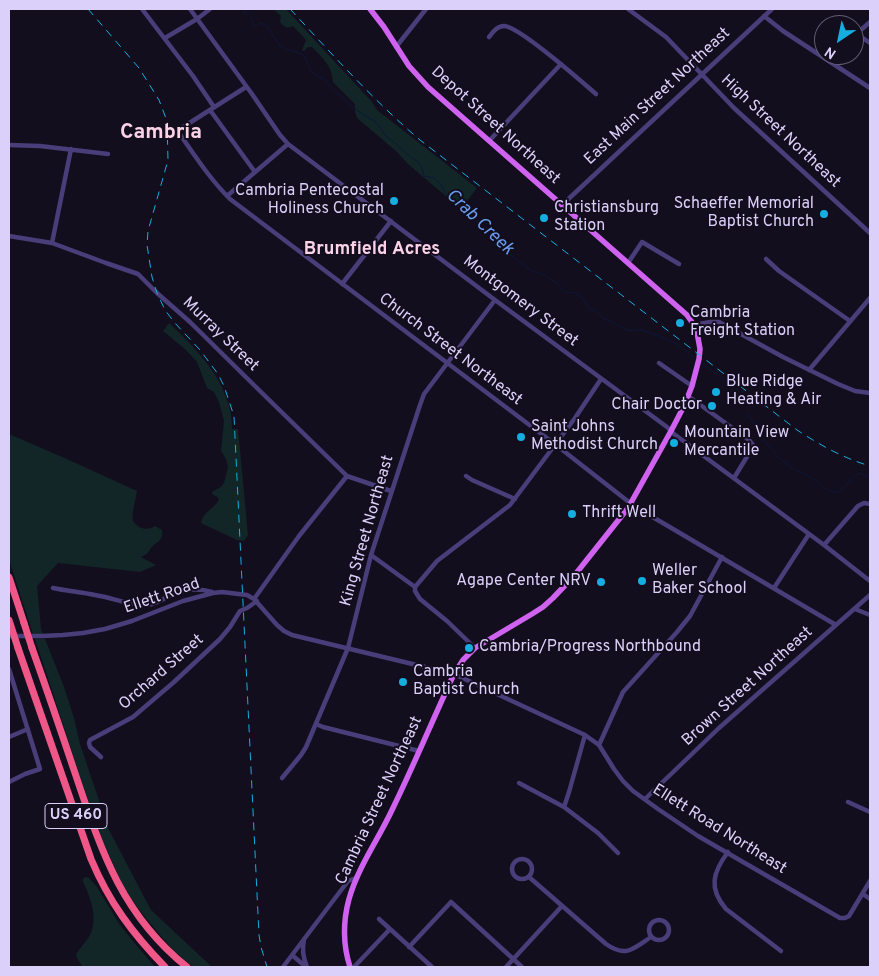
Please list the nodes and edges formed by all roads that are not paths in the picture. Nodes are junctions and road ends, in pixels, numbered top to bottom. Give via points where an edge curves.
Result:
1 (142, 9) edge
2 (190, 9) edge
3 (210, 9) edge
4 (370, 9) edge
5 (426, 9) edge
6 (628, 9) edge
7 (772, 9) edge
8 (764, 16) junction
9 (197, 19) junction
10 (489, 37) dead end
11 (165, 38) junction
12 (396, 47) junction
13 (814, 51) edge
14 (561, 64) junction
15 (836, 65) edge
16 (702, 75) junction
17 (246, 87) junction
18 (870, 88) edge
19 (596, 94) dead end
20 (212, 109) junction
21 (489, 141) junction
22 (288, 144) junction
23 (9, 145) edge
24 (71, 149) junction
25 (108, 154) dead end
26 (255, 172) junction
27 (227, 196) junction
28 (562, 205) junction
29 (391, 221) junction
30 (870, 233) edge
31 (9, 236) edge
32 (52, 243) junction
33 (766, 259) dead end
34 (628, 263) junction
35 (679, 264) dead end
36 (342, 284) junction
37 (870, 298) edge
38 (495, 300) junction
39 (850, 321) junction
40 (694, 325) junction
41 (659, 363) dead end
42 (447, 364) junction
43 (809, 370) junction
44 (601, 379) junction
45 (692, 386) junction
46 (870, 393) edge
47 (688, 396) junction
48 (671, 431) junction
49 (556, 445) junction
50 (347, 476) junction
51 (466, 476) dead end
52 (734, 478) junction
53 (391, 491) junction
54 (514, 499) junction
55 (631, 504) junction
56 (870, 504) edge
57 (809, 534) junction
58 (824, 544) junction
59 (371, 555) junction
60 (722, 558) junction
61 (9, 577) edge
62 (870, 581) edge
63 (415, 587) junction
64 (53, 588) dead end
65 (774, 588) junction
66 (213, 593) junction
67 (870, 595) edge
68 (255, 600) junction
69 (855, 609) junction
70 (870, 615) edge
71 (9, 620) edge
72 (836, 625) junction
73 (9, 636) edge
74 (348, 648) junction
75 (475, 648) junction
76 (9, 669) edge
77 (454, 674) junction
78 (316, 724) junction
79 (28, 729) junction
80 (585, 735) junction
81 (9, 737) edge
82 (599, 745) junction
83 (419, 751) junction
84 (101, 756) dead end
85 (282, 778) dead end
86 (9, 782) edge
87 (519, 783) dead end
88 (645, 799) junction
89 (848, 802) dead end
90 (564, 807) junction
91 (870, 812) edge
92 (728, 852) junction
93 (618, 853) dead end
94 (529, 876) junction
95 (356, 878) junction
96 (870, 881) edge
97 (863, 894) junction
98 (870, 899) edge
99 (562, 906) junction
100 (379, 919) dead end
101 (390, 929) junction
102 (651, 937) junction
103 (304, 939) junction
104 (410, 947) junction
105 (781, 951) dead end
106 (292, 955) junction
107 (514, 960) junction
108 (164, 967) edge
109 (187, 967) edge
110 (283, 967) edge
111 (306, 967) edge
112 (352, 967) edge
113 (432, 967) edge
114 (506, 967) edge
115 (522, 967) edge

1 - 11 street
2 - 9 street, Montgomery Street
3 - 9 street
4 - 12 main road, Depot Street Northeast
5 - 12 street
6 - 16 street, High Street Northeast via 666,37
7 - 8 street, East Main Street Northeast
8 - 13 street
8 - 16 street, East Main Street Northeast
9 - 11 street
9 - 17 street, Montgomery Street
10 - 14 street via 503,26 513,28
11 - 20 street via 206,95
12 - 21 main road, Depot Street Northeast via 428,87
14 - 19 street
14 - 21 street
15 - 18 street
16 - 28 street, East Main Street Northeast
16 - 30 street, High Street Northeast
17 - 20 street
17 - 22 street, Montgomery Street
20 - 26 street
20 - 27 street, Church Street Northeast via 180,129 179,133
21 - 28 main road, Depot Street Northeast
22 - 26 street
22 - 29 street, Montgomery Street
23 - 24 street
24 - 25 street
24 - 32 street
26 - 27 street
27 - 36 street, Church Street Northeast
28 - 34 main road, Depot Street Northeast
29 - 36 street
29 - 38 street, Montgomery Street
31 - 32 street, Murray Street
32 - 50 street, Murray Street via 138,274
33 - 39 street
34 - 35 street via 642,242
34 - 40 main road, Depot Street Northeast
36 - 42 street, Church Street Northeast
37 - 39 street
38 - 42 street, King Street Northeast
38 - 44 street, Montgomery Street
39 - 43 street
40 - 43 street via 719,322
40 - 45 main road, Cambria Street Northeast via 700,350
41 - 45 street
42 - 49 street, Church Street Northeast
42 - 53 street, King Street Northeast via 424,394
43 - 46 street via 855,391
44 - 48 street, Montgomery Street
44 - 49 street
45 - 47 main road, Cambria Street Northeast
47 - 48 main road, Cambria Street Northeast
47 - 52 street via 753,445
48 - 52 street, Montgomery Street
48 - 55 main road, Cambria Street Northeast
49 - 54 street
49 - 55 street, Church Street Northeast
50 - 53 street, Murray Street
50 - 68 street, Orchard Street via 299,536
51 - 54 street
52 - 57 street, Montgomery Street
53 - 59 street, King Street Northeast
54 - 63 street via 437,561
55 - 60 street, Church Street Northeast
55 - 75 main road, Cambria Street Northeast via 554,598
56 - 58 street via 858,506
57 - 58 street, Montgomery Street
57 - 65 street
58 - 62 street, Montgomery Street
59 - 63 street
59 - 74 street, King Street Northeast
60 - 65 street, Church Street Northeast
60 - 82 street via 690,616 623,692
61 - 109 highway, US 460, bridge via 95,833 112,873 145,925 170,954
63 - 75 street via 420,599
64 - 66 street via 142,605 195,589
65 - 72 street, Church Street Northeast
66 - 68 street, Ellett Road via 247,595
66 - 73 street, Ellett Road via 105,629 63,635
67 - 69 street, Brown Street Northeast
68 - 74 street via 284,631
68 - 84 street, Orchard Street via 240,611 228,631 209,650 133,717 90,740 90,747
69 - 70 street
69 - 72 street, Brown Street Northeast
71 - 108 highway, US 460, bridge via 98,876 114,906
72 - 88 street, Brown Street Northeast
74 - 77 street
74 - 78 street, King Street Northeast
75 - 77 main road, Cambria Street Northeast
76 - 79 street
77 - 80 street, Ellett Road Northeast
77 - 83 main road, Cambria Street Northeast
78 - 83 street
78 - 85 street, King Street Northeast via 301,755
79 - 81 street
79 - 86 street via 40,769
80 - 82 street, Ellett Road Northeast
80 - 90 street
82 - 88 street, Ellett Road Northeast via 623,781
83 - 95 main road, Cambria Street Northeast
87 - 90 street
88 - 92 street, Ellett Road Northeast via 698,836
89 - 91 street
90 - 93 street
92 - 97 street, Ellett Road Northeast via 840,918 849,916
92 - 105 street via 715,875 714,884 720,902
94 - 94 street via 532,869 527,861 520,860 514,864 514,875 522,879
94 - 99 street
95 - 103 street via 348,881
95 - 112 main road, Cambria Street Northeast via 345,924 346,948
96 - 97 street, Ellett Road Northeast
97 - 98 street
99 - 102 street via 613,950 629,950
99 - 107 street
100 - 101 street
101 - 104 street
101 - 112 street
102 - 102 street via 665,938 669,927 662,920 652,922 649,929
103 - 106 street
103 - 111 street via 302,950
104 - 107 street via 451,902
104 - 113 street
106 - 110 street
106 - 111 street
107 - 114 street
107 - 115 street

